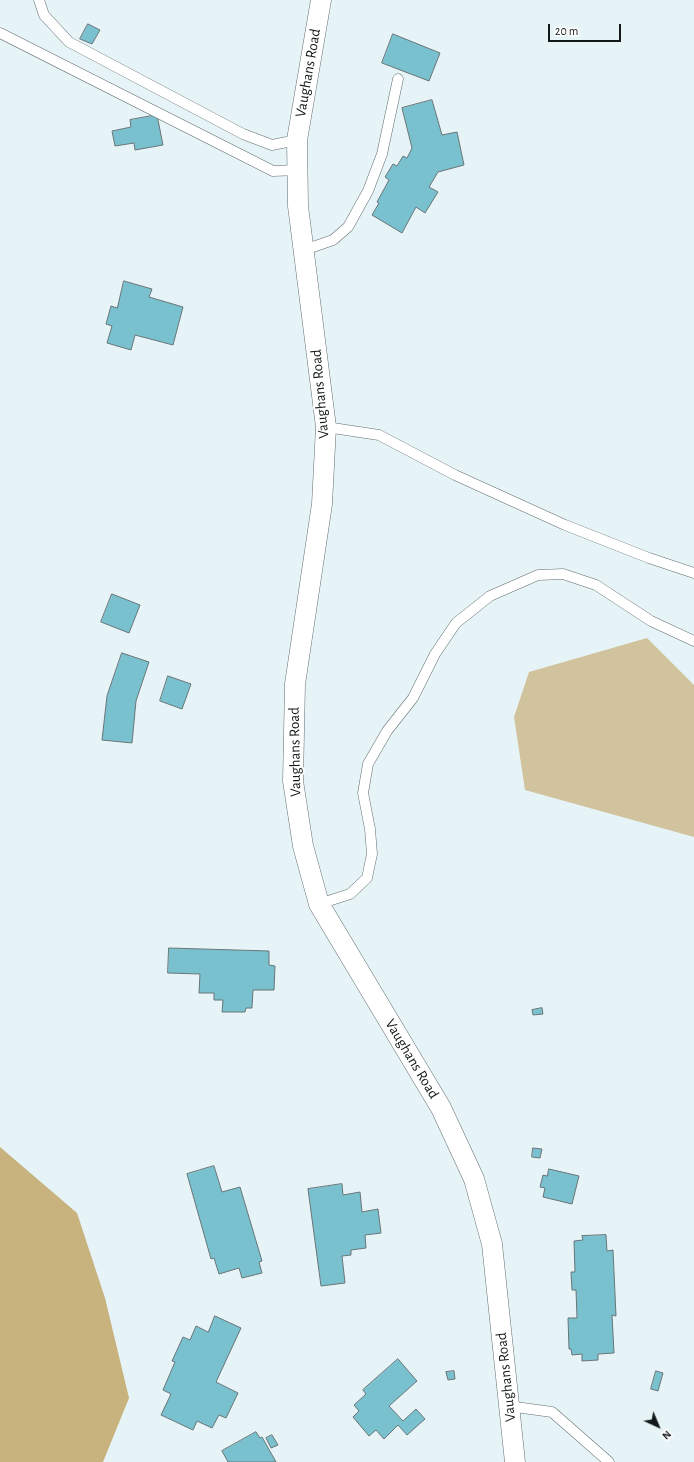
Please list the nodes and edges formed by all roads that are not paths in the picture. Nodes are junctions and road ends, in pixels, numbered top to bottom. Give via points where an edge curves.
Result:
1 (39, 0) edge
2 (321, 0) edge
3 (0, 33) edge
4 (398, 79) dead end
5 (297, 140) junction
6 (298, 170) junction
7 (304, 250) junction
8 (326, 427) junction
9 (694, 573) edge
10 (694, 641) edge
11 (319, 904) junction
12 (508, 1406) junction
13 (515, 1462) edge
14 (610, 1462) edge

1 - 5 lane via 44,15 69,42 243,134 272,145
2 - 5 street, Vaughans Road
3 - 6 lane via 274,171
4 - 7 lane via 382,154 368,191 348,227 334,240
5 - 6 street, Vaughans Road
6 - 7 street, Vaughans Road via 298,206
7 - 8 street, Vaughans Road
8 - 9 lane via 379,435 455,475 565,525
8 - 11 street, Vaughans Road via 322,504 295,684 293,774 303,846
10 - 11 lane via 651,621 596,585 563,574 538,575 490,596 456,623 435,654 413,698 387,731 368,764 363,793 372,854 367,878 350,894
11 - 12 street, Vaughans Road via 441,1108 474,1179 492,1244
12 - 13 street, Vaughans Road
12 - 14 lane via 552,1412

